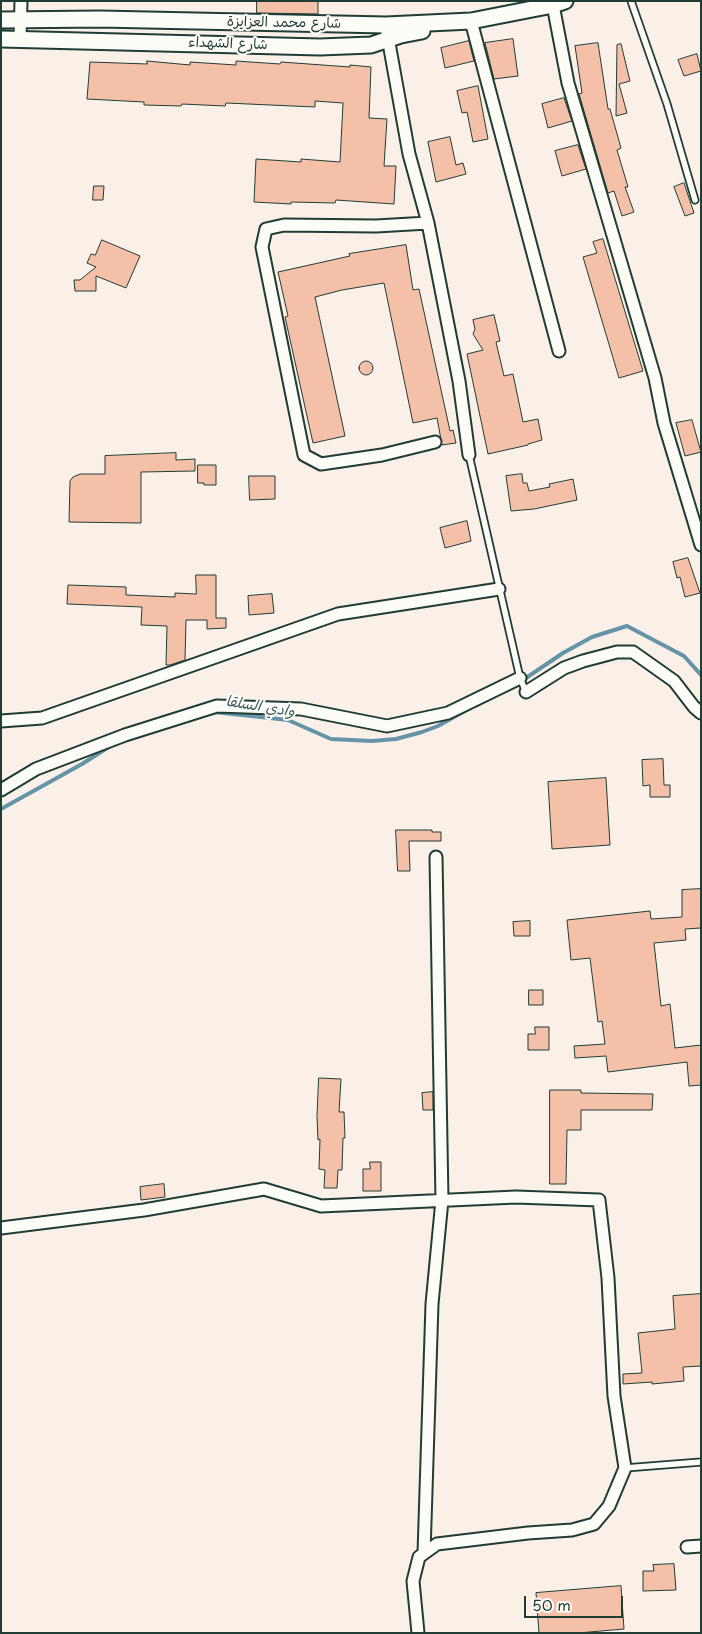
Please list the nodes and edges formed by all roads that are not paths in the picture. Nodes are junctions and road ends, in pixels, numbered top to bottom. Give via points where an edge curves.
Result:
1 (21, 1) edge
2 (630, 1) edge
3 (559, 3) edge
4 (1, 20) edge
5 (20, 20) junction
6 (471, 21) junction
7 (387, 32) junction
8 (1, 39) edge
9 (20, 39) junction
10 (695, 200) dead end
11 (428, 223) junction
12 (559, 351) dead end
13 (435, 442) dead end
14 (469, 455) joint
15 (701, 545) edge
16 (499, 589) junction
17 (520, 678) junction
18 (526, 692) joint
19 (701, 713) edge
20 (1, 721) edge
21 (1, 790) edge
22 (436, 857) dead end
23 (442, 1200) junction
24 (1, 1228) edge
25 (701, 1462) edge
26 (625, 1468) junction
27 (701, 1546) edge
28 (687, 1547) dead end
29 (424, 1552) junction
30 (418, 1633) edge

1 - 5 street
2 - 10 lane via 667,104
3 - 6 main road
3 - 15 street via 568,83
4 - 5 main road, شارع محمد العزايزة
5 - 7 main road, شارع محمد العزايزة via 100,19
5 - 9 street
6 - 7 main road, شارع الشهداء via 452,22 401,35
6 - 12 street
7 - 9 main road, شارع الشهداء via 371,45 320,47
7 - 11 street via 409,154
8 - 9 main road, شارع الشهداء
11 - 13 street via 284,225 266,229 262,247 304,455 321,464 382,455
11 - 14 street via 459,381
14 - 16 lane
16 - 17 lane
16 - 20 street via 338,614 42,718
17 - 18 lane
17 - 21 street via 448,713 387,726 301,709 217,706 125,735 36,769
18 - 19 street via 564,668 617,652 634,652 674,681
22 - 23 street
23 - 24 street via 321,1206 264,1189 144,1210
23 - 26 street via 516,1196 599,1200 608,1278 614,1396
23 - 29 street via 432,1304
25 - 26 lane
26 - 29 street via 609,1506 594,1524 572,1530 437,1544
27 - 28 street
29 - 30 street via 419,1556 414,1581

